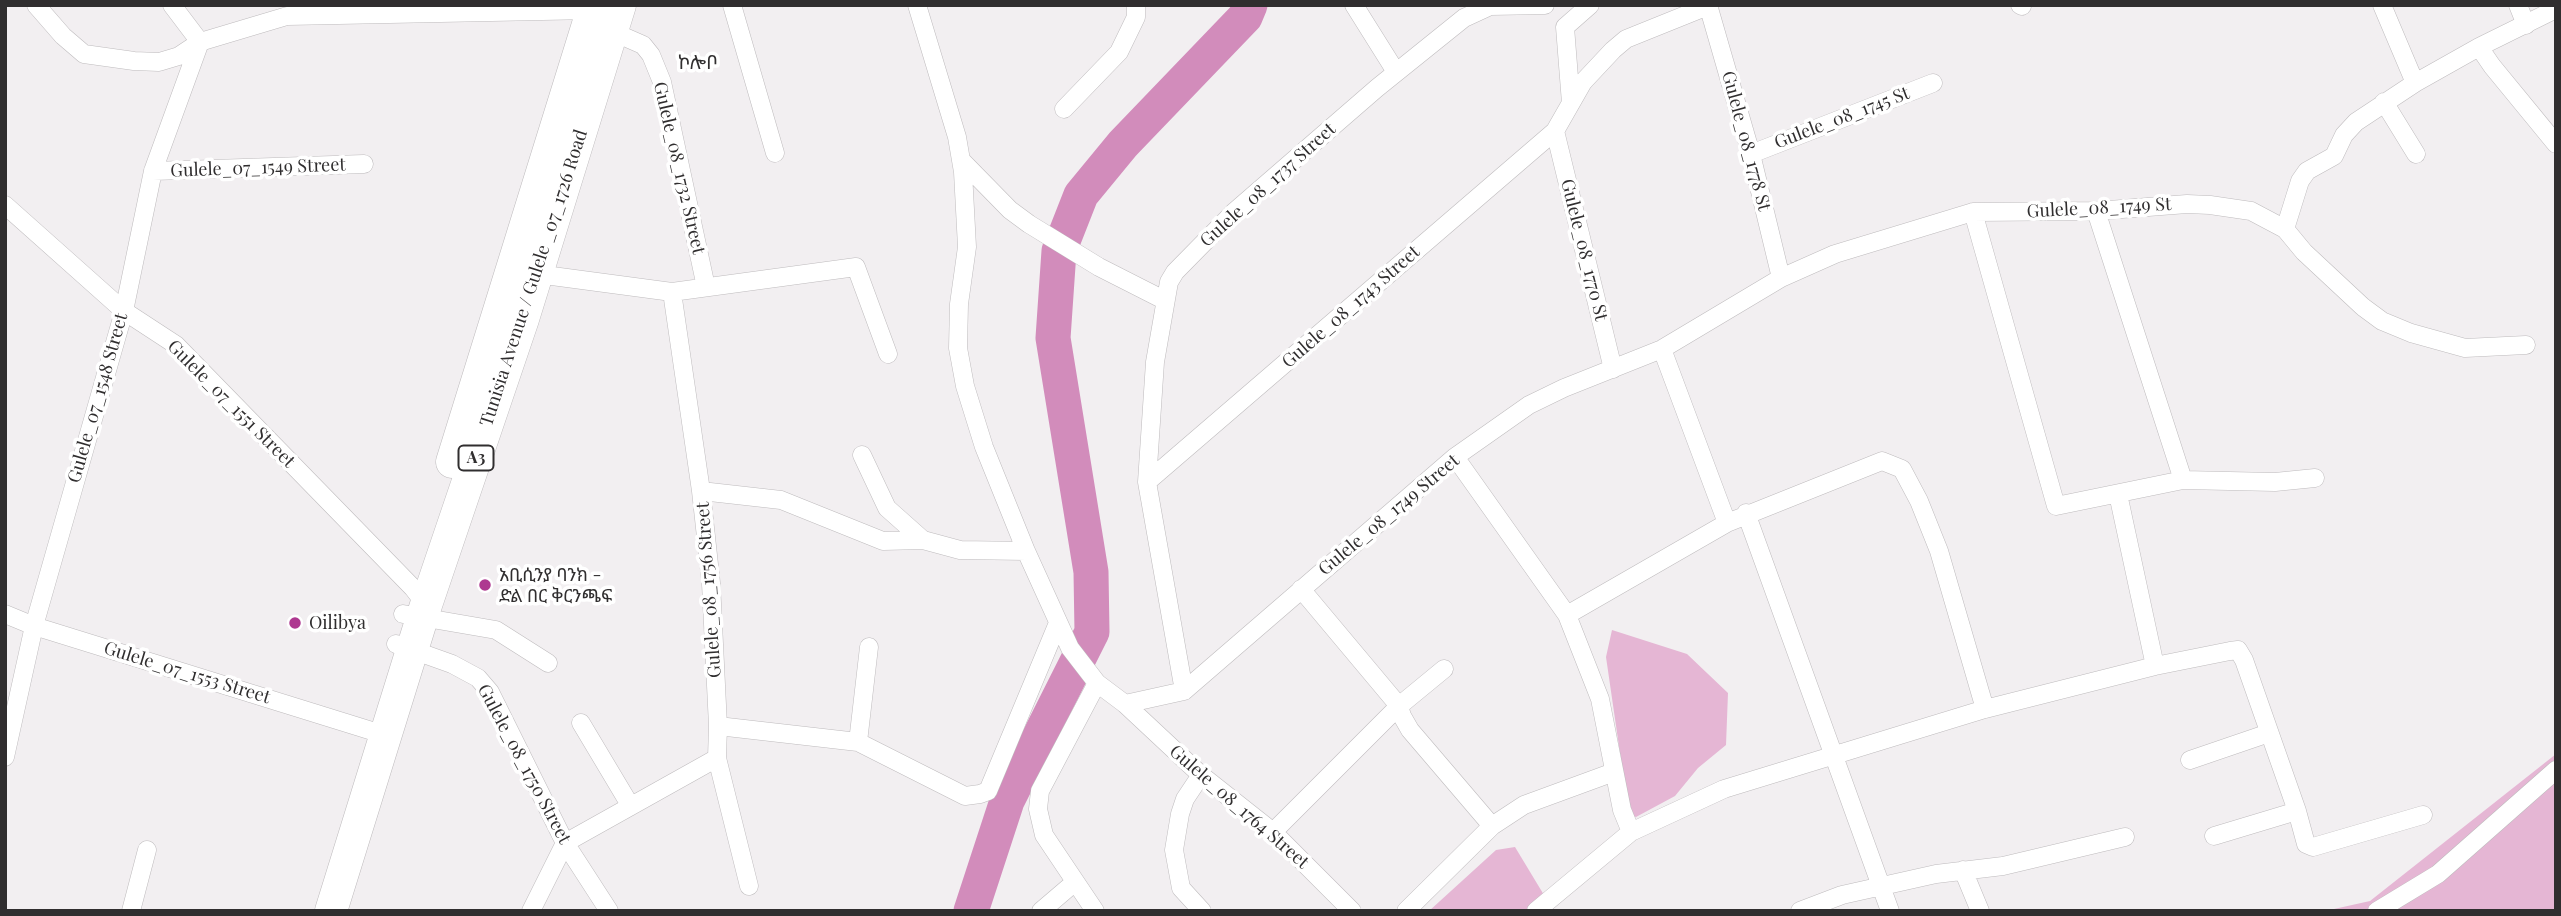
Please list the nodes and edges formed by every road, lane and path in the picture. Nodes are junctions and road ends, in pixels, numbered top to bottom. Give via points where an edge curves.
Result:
1 (36, 5) edge
2 (172, 5) edge
3 (732, 5) edge
4 (917, 5) edge
5 (1136, 5) edge
6 (1354, 5) edge
7 (1545, 5) edge
8 (1590, 5) edge
9 (2382, 5) edge
10 (2518, 5) edge
11 (1708, 6) edge
12 (435, 9) edge
13 (2556, 9) edge
14 (301, 10) edge
15 (604, 13) edge
16 (2526, 25) junction
17 (200, 42) junction
18 (2479, 47) junction
19 (1396, 72) junction
20 (1933, 83) dead end
21 (2415, 83) junction
22 (2384, 102) junction
23 (1571, 103) junction
24 (1064, 109) dead end
25 (1555, 131) junction
26 (2556, 144) edge
27 (775, 153) dead end
28 (1751, 154) junction
29 (2416, 154) dead end
30 (961, 160) junction
31 (364, 164) dead end
32 (153, 172) junction
33 (5, 205) edge
34 (2096, 211) junction
35 (1973, 212) junction
36 (2285, 229) junction
37 (537, 274) junction
38 (1781, 278) junction
39 (706, 287) junction
40 (672, 292) junction
41 (1164, 300) junction
42 (124, 311) junction
43 (2526, 345) dead end
44 (1662, 349) junction
45 (888, 354) dead end
46 (1613, 369) junction
47 (862, 455) dead end
48 (1455, 457) junction
49 (2315, 478) dead end
50 (2183, 480) junction
51 (1147, 482) junction
52 (701, 491) junction
53 (2118, 494) junction
54 (1746, 513) junction
55 (1727, 523) junction
56 (923, 540) junction
57 (1026, 551) junction
58 (1301, 589) junction
59 (416, 606) junction
60 (5, 614) edge
61 (1567, 615) junction
62 (1058, 623) junction
63 (34, 626) junction
64 (404, 647) junction
65 (869, 647) dead end
66 (548, 663) dead end
67 (2155, 666) junction
68 (1444, 669) dead end
69 (1097, 682) junction
70 (1184, 691) junction
71 (1125, 705) junction
72 (1399, 706) junction
73 (1984, 709) junction
74 (581, 723) dead end
75 (718, 726) junction
76 (377, 732) junction
77 (2269, 733) junction
78 (858, 742) junction
79 (1833, 754) junction
80 (5, 757) edge
81 (717, 758) junction
82 (2190, 760) dead end
83 (2556, 770) edge
84 (1614, 772) junction
85 (1201, 775) junction
86 (630, 805) junction
87 (2297, 811) junction
88 (2423, 815) dead end
89 (1492, 826) junction
90 (1273, 832) junction
91 (1631, 832) junction
92 (2214, 836) dead end
93 (2126, 837) dead end
94 (565, 843) junction
95 (147, 850) dead end
96 (1964, 870) junction
97 (1075, 882) junction
98 (749, 886) dead end
99 (1880, 886) junction
100 (131, 911) edge
101 (313, 911) edge
102 (331, 911) edge
103 (531, 911) edge
104 (609, 911) edge
105 (1041, 911) edge
106 (1095, 911) edge
107 (1202, 911) edge
108 (1352, 911) edge
109 (1406, 911) edge
110 (1536, 911) edge
111 (1800, 911) edge
112 (1890, 911) edge
113 (1980, 911) edge
114 (2377, 911) edge

1 - 17 street via 84,54 159,62
2 - 17 street
3 - 27 street
4 - 30 street
5 - 24 street via 1136,17 1119,52
6 - 19 street
7 - 19 street, Gulele_08_1737 Street via 1479,10
8 - 23 street via 1565,27
9 - 21 street
10 - 16 street
11 - 23 street, Gulele_08_1743 Street via 1626,39 1600,62
11 - 28 street, Gulele_08_1778 St
12 - 14 street
12 - 15 street
13 - 16 street
14 - 17 street
15 - 37 highway, Tunisia Avenue / Gulele _07_1726 Road / A3
15 - 39 street, Gulele_08_1732 Street via 643,45 662,82
15 - 59 highway, Tunisia Avenue / Gulele _07_1726 Road / A3
16 - 18 street
17 - 32 street, Gulele_07_1548 Street
18 - 21 street
18 - 26 street
19 - 41 street, Gulele_08_1737 Street via 1234,212 1175,272
20 - 28 street, Gulele_08_1745 St
21 - 22 street
22 - 29 street
22 - 36 street via 2356,122 2334,156 2307,171
23 - 25 street, Gulele_08_1743 Street
25 - 46 street, Gulele_08_1770 St
25 - 51 street, Gulele_08_1743 Street
28 - 38 street, Gulele_08_1778 St
30 - 41 street via 1029,224
30 - 57 street via 967,247 958,348 973,416
31 - 32 street, Gulele_07_1549 Street
32 - 42 street, Gulele_07_1548 Street
33 - 42 street, Gulele_07_1551 Street
34 - 35 street, Gulele_08_1749 St
34 - 36 street, Gulele_08_1749 St via 2187,204 2231,206
34 - 50 street
35 - 38 street, Gulele_08_1749 St via 1835,254
35 - 53 street via 2056,506
36 - 43 street via 2304,252 2382,321 2465,348
37 - 40 street
37 - 59 highway, Tunisia Avenue / Gulele _07_1726 Road / A3
38 - 44 street, Gulele_08_1749 St
39 - 40 street
39 - 45 street via 856,267
40 - 52 street, Gulele_08_1756 Street
41 - 51 street, Gulele_08_1737 Street
42 - 59 street, Gulele_07_1551 Street via 176,345
42 - 63 street, Gulele_07_1548 Street
44 - 46 street, Gulele_08_1749 St
44 - 55 street
46 - 48 street, Gulele_08_1749 Street via 1529,405
47 - 56 street via 887,508
48 - 58 street, Gulele_08_1749 Street
48 - 61 street
49 - 50 street
50 - 53 street
51 - 70 street, Gulele_08_1737 Street
52 - 56 street via 781,500 883,541
52 - 75 street, Gulele_08_1756 Street
53 - 67 street
54 - 55 street
54 - 73 street via 1882,461 1902,469 1939,551
54 - 79 street
55 - 61 street
56 - 57 street via 960,550
57 - 62 street, Gulele_08_1764 Street
58 - 70 street, Gulele_08_1749 Street
58 - 72 street
59 - 64 highway, Tunisia Avenue / Gulele _07_1726 Road / A3
59 - 66 street via 496,630
60 - 63 street, Gulele_07_1553 Street
61 - 84 street via 1600,699
62 - 69 street, Gulele_08_1764 Street via 1070,648
62 - 78 street via 988,791 965,796
63 - 76 street, Gulele_07_1553 Street
63 - 80 street, Gulele_07_1548 Street
64 - 76 highway, Tunisia Avenue / Gulele _07_1726 Road / A3
64 - 94 street, Gulele_08_1750 Street via 452,664 478,678 490,692
65 - 78 street
67 - 73 street
67 - 77 street via 2238,650
68 - 72 street
69 - 71 street, Gulele_08_1764 Street
69 - 97 street via 1040,790 1038,809 1044,835
70 - 71 street
71 - 85 street, Gulele_08_1764 Street
72 - 89 street via 1410,730
72 - 90 street
73 - 79 street
74 - 86 street
75 - 78 street
75 - 81 street, Gulele_08_1756 Street
76 - 101 highway, Tunisia Avenue / Gulele _07_1726 Road / A3
76 - 102 highway, Tunisia Avenue / Gulele _07_1726 Road / A3
77 - 82 street
77 - 87 street
79 - 91 street via 1724,789
79 - 99 street
81 - 86 street
81 - 98 street, Gulele_08_1756 Street
83 - 114 street via 2438,874
84 - 89 street via 1524,805
84 - 91 street
85 - 90 street, Gulele_08_1764 Street
85 - 107 street via 1185,799 1174,850 1181,888
86 - 94 street
87 - 88 street via 2305,844 2313,847
87 - 92 street
89 - 109 street
90 - 108 street, Gulele_08_1764 Street
91 - 110 street
93 - 96 street via 2003,866
94 - 103 street
94 - 104 street, Gulele_08_1750 Street
95 - 100 street
96 - 99 street
96 - 113 street
97 - 105 street
97 - 106 street
99 - 111 street
99 - 112 street

